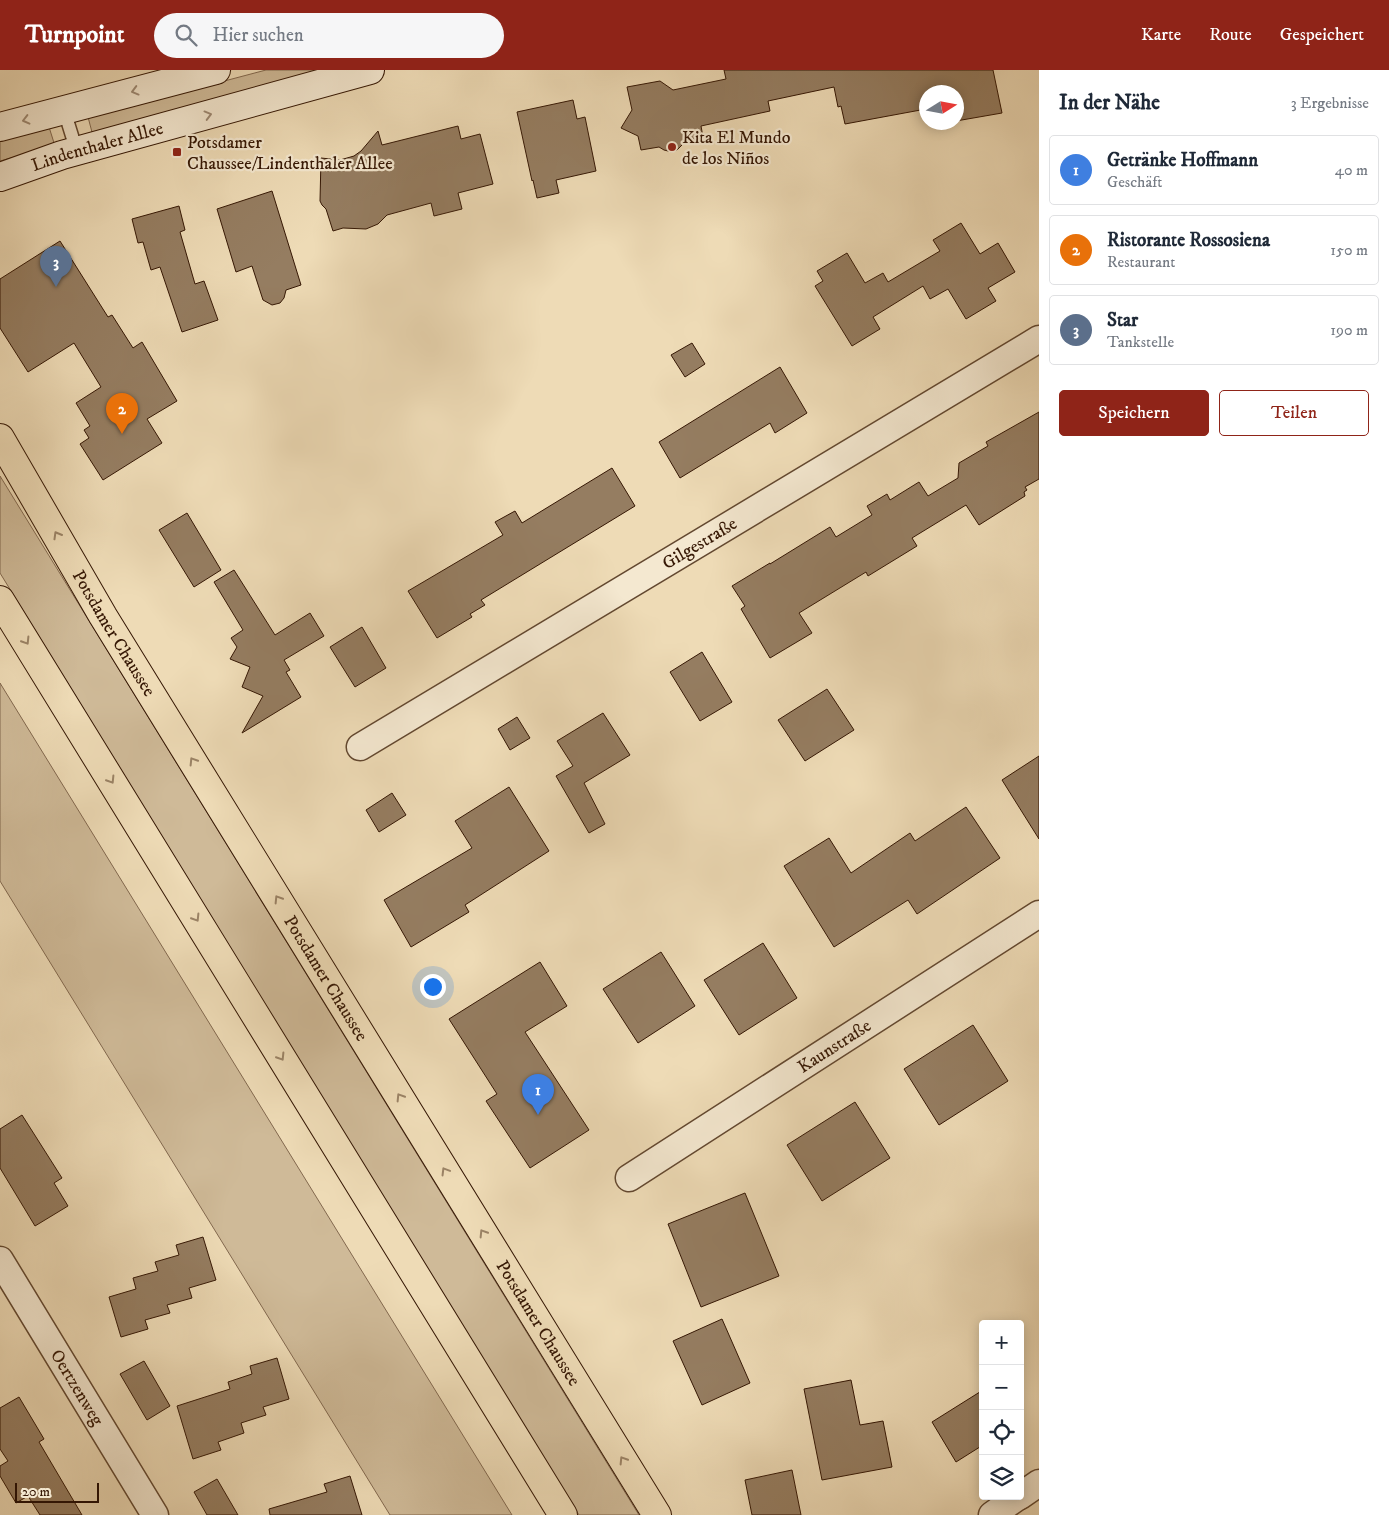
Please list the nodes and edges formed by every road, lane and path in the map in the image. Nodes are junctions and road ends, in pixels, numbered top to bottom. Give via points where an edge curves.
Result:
1 (216, 70) edge
2 (370, 70) edge
3 (64, 110) junction
4 (0, 126) edge
5 (77, 152) junction
6 (0, 177) edge
7 (1039, 339) edge
8 (0, 438) edge
9 (0, 600) edge
10 (360, 747) dead end
11 (1039, 914) edge
12 (629, 1178) dead end
13 (0, 1260) edge
14 (1039, 1483) edge
15 (1024, 1493) edge
16 (1014, 1500) edge
17 (155, 1515) edge
18 (563, 1515) edge
19 (657, 1515) edge
20 (992, 1515) edge

1 -> 3 main road
5 -> 2 main road, Lindenthaler Allee
3 -> 4 main road
3 - 5 lane
5 - 6 main road, Lindenthaler Allee
7 - 10 street, Gilgestraße
19 -> 8 main road, Potsdamer Chaussee via 104,616
9 -> 18 main road
11 - 12 street, Kaunstraße
13 - 17 street, Oertzenweg
14 - 15 street
16 - 20 street

